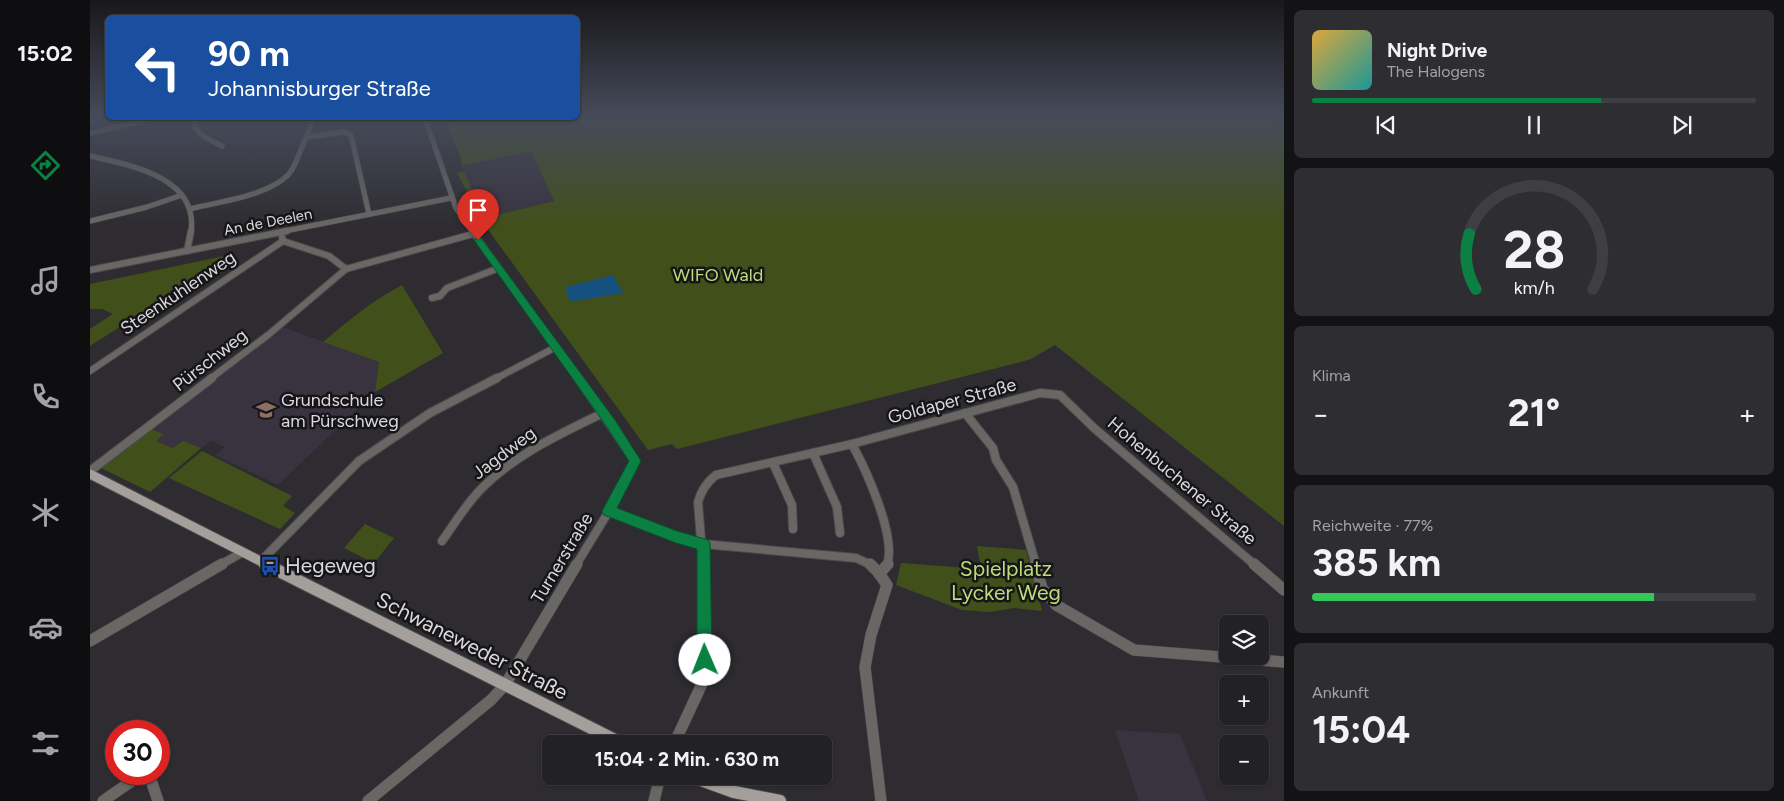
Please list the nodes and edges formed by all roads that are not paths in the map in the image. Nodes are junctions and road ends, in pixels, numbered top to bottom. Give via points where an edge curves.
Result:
1 (300, 152) edge
2 (356, 152) edge
3 (436, 152) edge
4 (90, 156) edge
5 (182, 195) junction
6 (451, 198) junction
7 (190, 209) junction
8 (369, 214) junction
9 (90, 221) edge
10 (280, 232) junction
11 (473, 234) junction
12 (283, 241) junction
13 (187, 251) junction
14 (499, 268) junction
15 (346, 269) junction
16 (90, 270) edge
17 (432, 298) dead end
18 (556, 347) junction
19 (90, 371) edge
20 (1060, 395) joint
21 (603, 413) junction
22 (965, 413) junction
23 (852, 444) junction
24 (813, 453) junction
25 (773, 463) junction
26 (90, 473) edge
27 (609, 511) junction
28 (793, 529) dead end
29 (840, 533) dead end
30 (442, 541) dead end
31 (703, 544) junction
32 (243, 552) junction
33 (261, 561) junction
34 (879, 574) junction
35 (1284, 590) edge
36 (90, 641) edge
37 (1284, 662) edge
38 (505, 684) junction
39 (605, 735) edge
40 (678, 735) edge
41 (658, 785) edge
42 (711, 785) edge
43 (103, 801) edge
44 (158, 801) edge
45 (368, 801) edge
46 (654, 801) edge
47 (780, 801) edge
48 (881, 801) edge

1 - 7 street via 292,170 280,182
2 - 8 street
3 - 6 street, Turnerstraße
4 - 5 street via 159,176
5 - 7 street
5 - 9 street
6 - 8 street, An de Deelen
6 - 11 street, Turnerstraße
7 - 13 street via 192,229
8 - 10 street, An de Deelen
10 - 12 street
10 - 13 street, An de Deelen
11 - 14 street, Turnerstraße
11 - 15 street, Pürschweg
12 - 15 street via 329,256
12 - 19 street, Steenkuhlenweg
13 - 16 street, An de Deelen
14 - 17 street via 447,288 440,296
14 - 18 street, Turnerstraße
15 - 26 street, Pürschweg via 273,331
18 - 21 street, Turnerstraße
18 - 33 street via 430,413 359,461
20 - 22 street, Goldaper Straße via 1040,393
20 - 35 street, Hohenbuchener Straße via 1094,428
21 - 27 street, Turnerstraße via 635,461
21 - 30 street, Jagdweg via 549,440 496,476 469,503
22 - 23 street, Goldaper Straße
22 - 37 street via 993,448 996,460 1013,487 1042,588 1056,605 1134,650
23 - 24 street, Goldaper Straße
23 - 34 street via 877,494 884,520 889,560
24 - 25 street, Goldaper Straße
24 - 29 street via 837,507
25 - 28 street via 792,505
25 - 31 street, Goldaper Straße via 716,475 709,480 698,502
26 - 32 main road, Schwaneweder Straße
27 - 31 street
27 - 38 street, Turnerstraße
31 - 34 street via 856,558 869,563
31 - 40 street, Goldaper Straße via 705,660 701,686
32 - 33 main road, Schwaneweder Straße
32 - 36 street
33 - 38 main road, Schwaneweder Straße
34 - 48 street via 887,585 871,634 865,668
38 - 39 main road, Schwaneweder Straße
38 - 45 street, Turnerstraße via 491,700
41 - 46 street
42 - 47 main road via 738,794
43 - 44 street via 139,776 149,774

